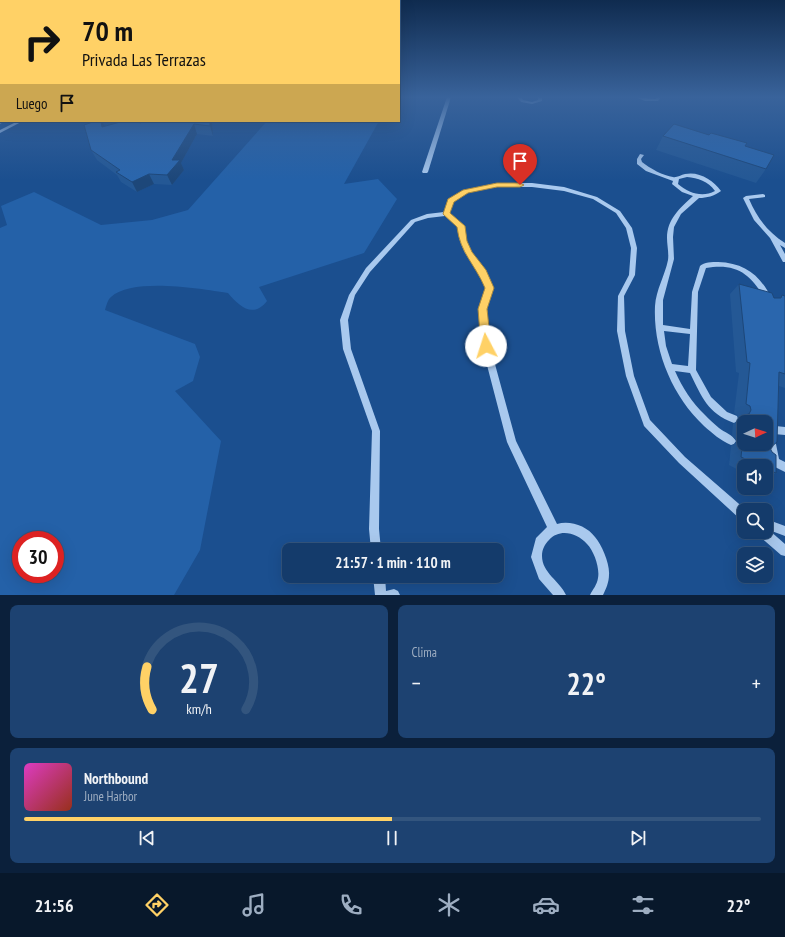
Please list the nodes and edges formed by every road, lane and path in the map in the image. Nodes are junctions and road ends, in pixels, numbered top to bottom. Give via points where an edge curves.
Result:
1 (14, 125) edge
2 (440, 125) edge
3 (0, 132) edge
4 (642, 155) dead end
5 (425, 172) dead end
6 (676, 180) junction
7 (697, 196) junction
8 (762, 196) dead end
9 (446, 214) junction
10 (773, 239) junction
11 (785, 246) edge
12 (785, 260) edge
13 (767, 305) edge
14 (659, 327) junction
15 (693, 332) junction
16 (669, 367) junction
17 (692, 370) junction
18 (734, 419) dead end
19 (773, 430) edge
20 (785, 432) edge
21 (731, 441) dead end
22 (773, 451) edge
23 (763, 457) edge
24 (775, 462) junction
25 (785, 467) edge
26 (737, 509) edge
27 (773, 527) edge
28 (553, 528) junction
29 (785, 531) edge
30 (771, 539) edge
31 (375, 543) edge
32 (785, 551) edge
33 (380, 583) edge
34 (381, 595) edge
35 (390, 595) edge
36 (394, 595) edge
37 (560, 595) edge
38 (596, 595) edge

1 - 3 street
2 - 5 street
4 - 6 street via 639,163 648,170
6 - 7 street via 675,184 683,191
6 - 7 street via 687,175 702,178 714,184 718,191 711,196
7 - 14 street via 673,219 670,235 671,258 662,286
8 - 10 street via 746,198 752,214
9 - 26 street via 451,201 466,191 497,185 532,185 564,189 595,198 618,212 629,228 634,248 632,275 621,296 621,331 630,376 647,423 682,460
9 - 28 street via 461,226 468,253 482,270 490,288 483,309 486,346 512,442
9 - 31 street via 413,221 368,270 352,295 344,320 347,349 376,431
10 - 11 street
10 - 12 street
13 - 15 street via 765,290 752,274 728,265 703,266 695,292
14 - 15 street
14 - 16 street
15 - 17 street
16 - 17 street
16 - 21 street via 685,399 702,419
17 - 18 street via 708,400 724,415
19 - 20 street
22 - 24 street
23 - 24 street
24 - 25 street
27 - 29 street
28 - 37 street via 545,533 540,541 537,552 538,564 551,587
28 - 38 street via 563,526 573,529 593,543 604,566 604,579
30 - 32 street
33 - 34 street
35 - 36 street

